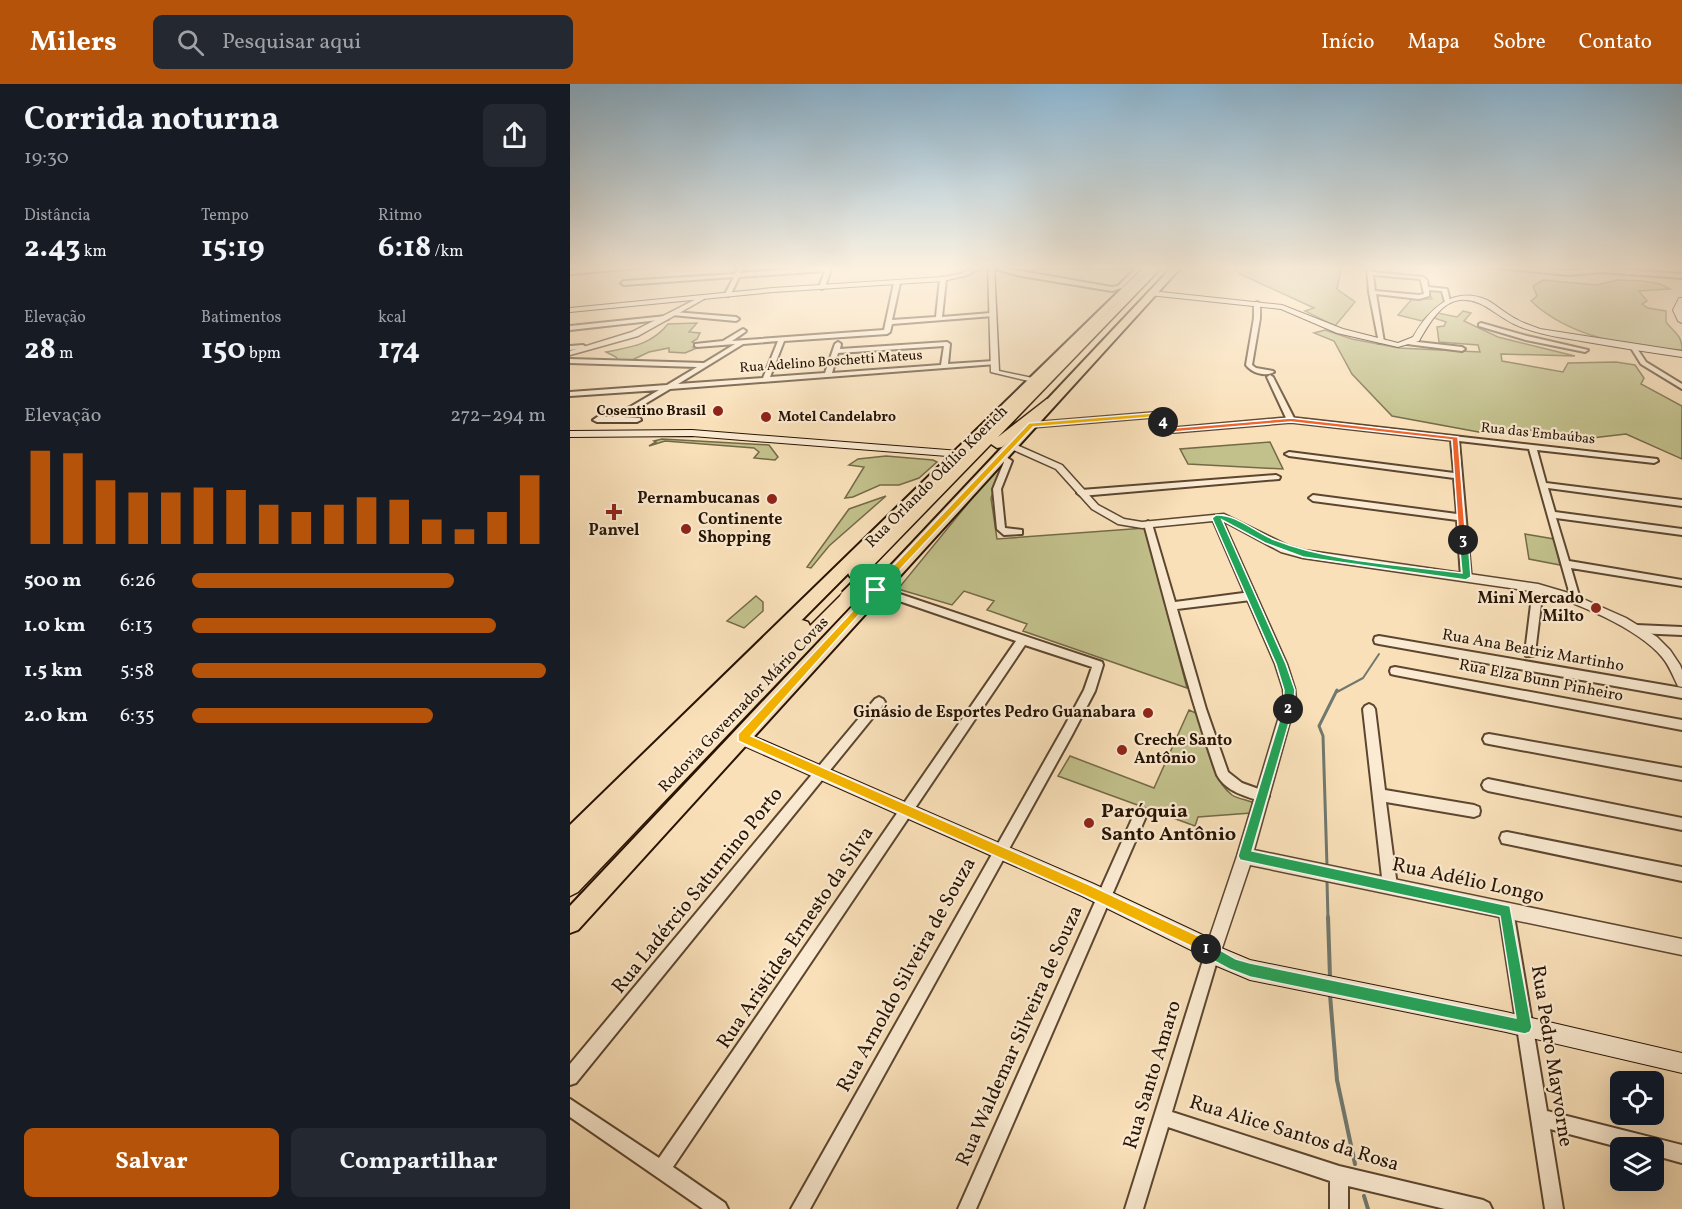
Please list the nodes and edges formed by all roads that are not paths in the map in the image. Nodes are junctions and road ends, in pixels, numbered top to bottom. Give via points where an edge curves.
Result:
1 (661, 318) edge
2 (665, 318) edge
3 (720, 318) edge
4 (890, 318) edge
5 (946, 318) edge
6 (991, 318) edge
7 (1097, 318) edge
8 (1107, 318) edge
9 (1125, 318) edge
10 (1128, 318) edge
11 (1257, 318) edge
12 (1312, 318) edge
13 (1377, 318) edge
14 (1429, 318) edge
15 (1511, 318) edge
16 (939, 319) joint
17 (736, 320) dead end
18 (889, 322) junction
19 (1481, 324) dead end
20 (570, 328) edge
21 (743, 331) dead end
22 (840, 336) junction
23 (782, 339) junction
24 (1584, 339) junction
25 (743, 342) junction
26 (1381, 342) junction
27 (725, 343) junction
28 (1409, 343) junction
29 (697, 345) dead end
30 (583, 347) dead end
31 (570, 348) edge
32 (1634, 348) junction
33 (1462, 349) dead end
34 (836, 351) junction
35 (570, 353) edge
36 (1682, 354) edge
37 (570, 361) edge
38 (994, 363) junction
39 (704, 366) junction
40 (944, 367) junction
41 (1047, 368) junction
42 (828, 375) junction
43 (766, 379) junction
44 (1034, 381) junction
45 (670, 386) junction
46 (1682, 387) edge
47 (570, 394) edge
48 (1051, 402) junction
49 (1021, 405) junction
50 (609, 411) dead end
51 (615, 419) junction
52 (637, 420) dead end
53 (1291, 420) junction
54 (1031, 425) junction
55 (570, 434) edge
56 (570, 438) edge
57 (1455, 438) junction
58 (1532, 447) junction
59 (1002, 449) junction
60 (1289, 454) dead end
61 (958, 456) junction
62 (1654, 461) dead end
63 (1458, 476) junction
64 (1276, 477) dead end
65 (1543, 485) junction
66 (1081, 493) junction
67 (1313, 498) dead end
68 (1682, 503) edge
69 (1551, 514) junction
70 (1216, 518) junction
71 (1462, 518) junction
72 (1148, 524) junction
73 (1019, 532) dead end
74 (1682, 532) edge
75 (1565, 564) junction
76 (1466, 577) junction
77 (867, 580) junction
78 (1682, 582) edge
79 (1538, 588) junction
80 (840, 589) junction
81 (1251, 596) junction
82 (1575, 599) junction
83 (1170, 606) junction
84 (1636, 629) junction
85 (1682, 631) edge
86 (1023, 640) junction
87 (1379, 640) dead end
88 (1530, 653) dead end
89 (1678, 665) edge
90 (1395, 670) dead end
91 (1682, 682) edge
92 (1682, 693) edge
93 (879, 702) dead end
94 (1369, 709) dead end
95 (1682, 725) edge
96 (742, 738) junction
97 (1490, 739) dead end
98 (820, 772) junction
99 (1682, 774) edge
100 (1488, 785) dead end
101 (1379, 795) junction
102 (1263, 796) junction
103 (907, 810) junction
104 (1474, 811) dead end
105 (1141, 814) dead end
106 (1682, 824) edge
107 (1507, 838) dead end
108 (570, 839) edge
109 (1000, 852) junction
110 (1245, 856) junction
111 (570, 862) edge
112 (1682, 874) edge
113 (570, 884) edge
114 (1390, 886) junction
115 (1103, 898) junction
116 (1506, 910) junction
117 (570, 922) edge
118 (1682, 947) edge
119 (1212, 954) junction
120 (1525, 1027) junction
121 (1682, 1063) edge
122 (570, 1077) edge
123 (570, 1107) edge
124 (1163, 1117) junction
125 (1539, 1118) junction
126 (1682, 1154) edge
127 (661, 1170) junction
128 (1339, 1175) junction
129 (719, 1209) edge
130 (800, 1209) edge
131 (967, 1209) edge
132 (1134, 1209) edge
133 (1338, 1209) edge
134 (1483, 1209) edge
135 (1554, 1209) edge

1 - 20 street
2 - 35 street via 635,334
3 - 17 street
4 - 18 street
5 - 16 street
6 - 38 street
7 - 41 main road, Rua Orlando Odílio Koerich
8 - 49 highway, Rodovia Governador Mário Covas
9 - 59 highway
10 - 48 main road
11 - 53 street via 1249,365 1270,375
12 - 26 main road
13 - 26 street
14 - 28 main road
15 - 24 main road via 1528,328
16 - 18 street
18 - 22 street via 887,333
19 - 24 street via 1585,353
21 - 27 street
22 - 23 street
22 - 34 street
23 - 25 street
23 - 43 street
24 - 32 main road
25 - 27 street
25 - 39 street
26 - 28 main road
27 - 29 street
28 - 33 street
30 - 31 street
32 - 36 main road
32 - 46 street via 1643,363
34 - 40 street via 946,344
34 - 42 street
37 - 39 street
38 - 40 street, Rua Adelino Boschetti Mateus
38 - 44 street via 996,373
39 - 45 street
40 - 42 street, Rua Adelino Boschetti Mateus
41 - 44 main road, Rua Orlando Odílio Koerich
41 - 49 highway
42 - 43 street, Rua Adelino Boschetti Mateus
43 - 45 street, Rua Adelino Boschetti Mateus
44 - 61 main road, Rua Orlando Odílio Koerich
45 - 47 street, Rua Adelino Boschetti Mateus
45 - 51 street
48 - 54 main road
48 - 59 highway
49 - 77 highway, Rodovia Governador Mário Covas
50 - 51 street via 597,420
51 - 52 street
53 - 54 street, Rua das Embaúbas via 1174,430 1153,415
53 - 57 street, Rua das Embaúbas
54 - 59 main road
55 - 61 main road via 692,433
56 - 61 main road via 684,437
57 - 58 street, Rua das Embaúbas
57 - 63 street
58 - 62 street, Rua das Embaúbas
58 - 65 street
59 - 66 street via 1053,463
59 - 73 street via 1008,461 997,489 1001,529
59 - 77 main road
60 - 63 street
61 - 80 main road, Rua Orlando Odílio Koerich
63 - 71 street
64 - 66 street
65 - 68 street
65 - 69 street
66 - 72 street via 1095,507 1118,520 1131,525
67 - 71 street
69 - 74 street
69 - 75 street
70 - 72 street
70 - 76 street via 1224,517 1303,554
70 - 81 street
71 - 76 street
72 - 83 street
75 - 78 street
75 - 82 street
76 - 79 street
77 - 80 highway, Rodovia Governador Mário Covas, bridge
77 - 80 main road
77 - 86 street
77 - 96 main road
79 - 82 street
79 - 88 street
80 - 108 main road, Rua Orlando Odílio Koerich
80 - 111 highway, Rodovia Governador Mário Covas
80 - 113 highway, Rodovia Governador Mário Covas
81 - 83 street
81 - 102 street via 1289,690 1288,710
82 - 84 street
83 - 102 street via 1222,775 1238,788
84 - 85 street
84 - 89 street
86 - 103 street, Rua Aristides Ernesto da Silva
86 - 109 street, Rua Arnoldo Silveira de Souza via 1098,665 1089,692
87 - 92 street, Rua Ana Beatriz Martinho
89 - 91 street
90 - 95 street, Rua Elza Bunn Pinheiro
93 - 98 street, Rua Ladércio Saturnino Porto
94 - 101 street
96 - 98 main road
96 - 117 main road
97 - 99 street
98 - 103 main road
98 - 122 street, Rua Ladércio Saturnino Porto
100 - 106 street
101 - 104 street
101 - 114 street
102 - 110 street
103 - 109 main road
103 - 127 street, Rua Aristides Ernesto da Silva
105 - 115 street, Rua Waldemar Silveira de Souza
107 - 112 street
109 - 115 main road
109 - 130 street, Rua Arnoldo Silveira de Souza
110 - 114 street, Rua Adélio Longo
110 - 119 street
114 - 116 street, Rua Adélio Longo
115 - 119 main road via 1200,944
115 - 131 street, Rua Waldemar Silveira de Souza
116 - 118 street, Rua Adélio Longo
116 - 120 street, Rua Pedro Mayvorne
119 - 120 main road via 1250,970
119 - 124 street, Rua Santo Amaro
120 - 121 main road
120 - 125 street, Rua Pedro Mayvorne
123 - 127 street
124 - 128 street, Rua Alice Santos da Rosa
124 - 132 street, Rua Santo Amaro
125 - 126 street
125 - 135 street, Rua Pedro Mayvorne
127 - 129 street
128 - 133 street
128 - 134 street, Rua Alice Santos da Rosa

